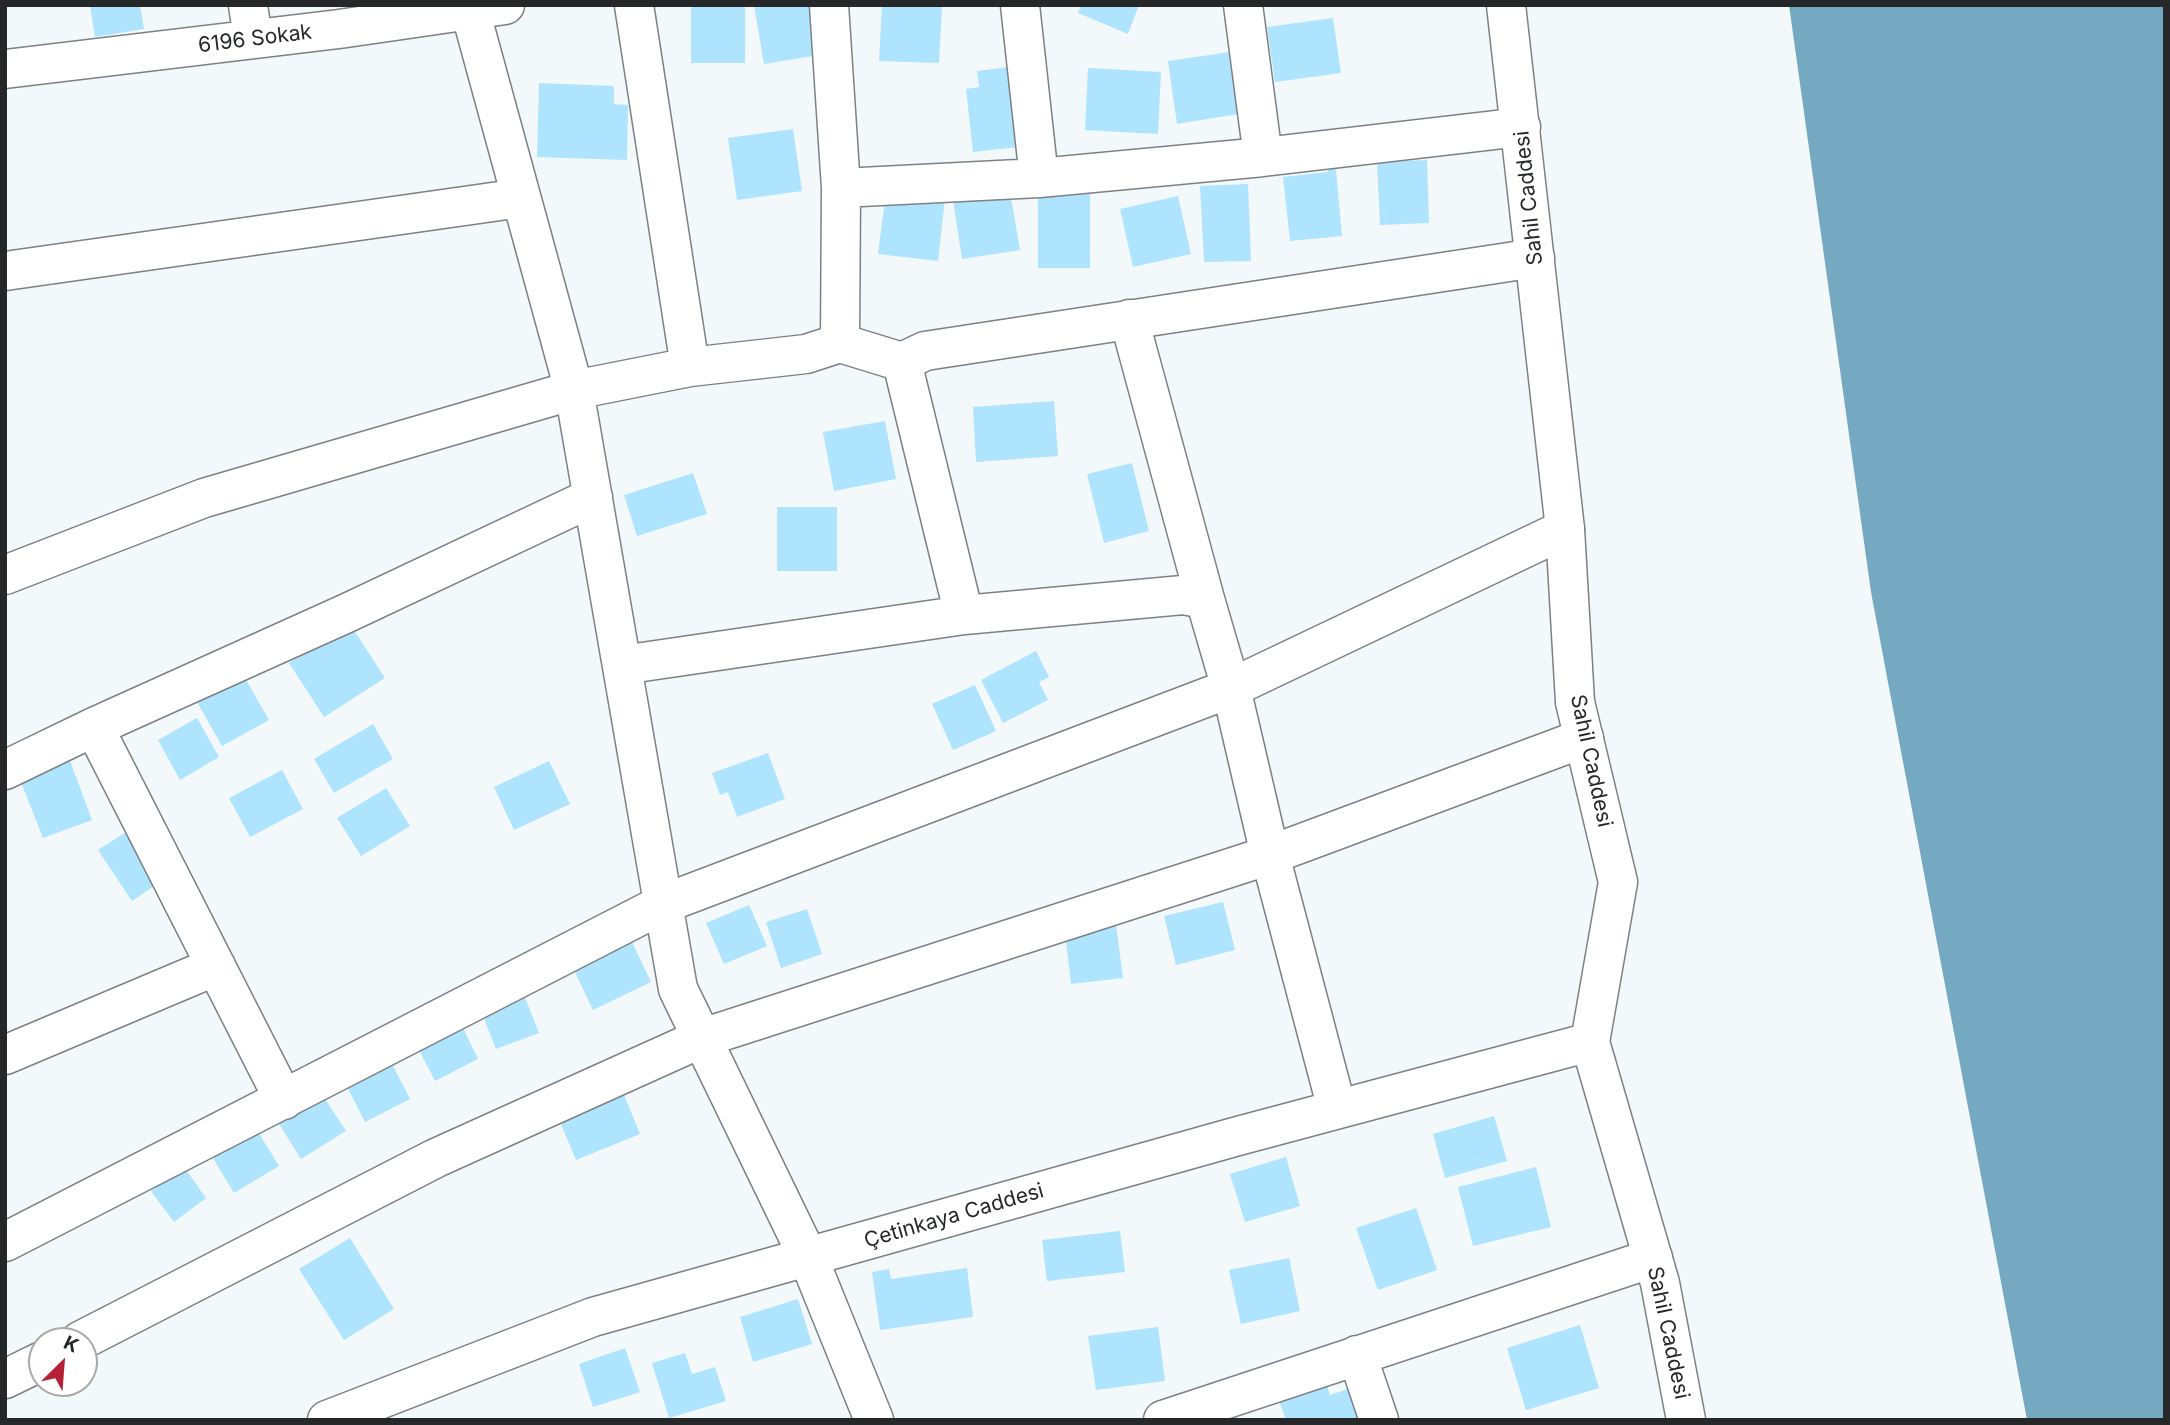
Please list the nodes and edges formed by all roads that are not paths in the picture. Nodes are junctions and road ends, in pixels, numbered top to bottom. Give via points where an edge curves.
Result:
1 (634, 5) edge
2 (829, 5) edge
3 (1020, 5) edge
4 (1243, 5) edge
5 (1506, 5) edge
6 (465, 9) edge
7 (250, 22) edge
8 (5, 69) edge
9 (1521, 127) junction
10 (1263, 157) junction
11 (1039, 178) junction
12 (841, 188) junction
13 (522, 198) junction
14 (1535, 258) junction
15 (5, 271) edge
16 (1129, 319) junction
17 (840, 343) junction
18 (902, 362) junction
19 (690, 367) junction
20 (574, 390) junction
21 (593, 497) junction
22 (1565, 529) junction
23 (5, 575) edge
24 (1205, 599) junction
25 (964, 615) junction
26 (622, 665) junction
27 (1231, 688) junction
28 (94, 727) junction
29 (1584, 738) junction
30 (5, 770) edge
31 (1270, 855) junction
32 (663, 904) junction
33 (216, 966) junction
34 (702, 1038) junction
35 (1590, 1042) junction
36 (5, 1055) edge
37 (285, 1100) junction
38 (1337, 1109) junction
39 (5, 1242) edge
40 (808, 1257) junction
41 (1653, 1258) junction
42 (98, 1332) edge
43 (1357, 1355) junction
44 (28, 1368) edge
45 (5, 1379) edge
46 (327, 1420) edge
47 (874, 1420) edge
48 (1163, 1420) edge
49 (1379, 1420) edge
50 (1686, 1420) edge

1 - 19 street
2 - 12 street
3 - 11 street
4 - 10 street
5 - 9 street, Sahil Caddesi
6 - 7 street, 6196 Sokak
6 - 13 street
7 - 8 street, 6196 Sokak
9 - 10 street
9 - 14 street, Sahil Caddesi
10 - 11 street
11 - 12 street
12 - 17 street
13 - 15 street
13 - 20 street
14 - 16 street
14 - 22 street, Sahil Caddesi
16 - 18 street via 925,351
16 - 24 street
17 - 18 street
17 - 19 street via 806,354
18 - 25 street
19 - 20 street
20 - 21 street
20 - 23 street via 204,498
21 - 26 street
21 - 28 street
22 - 27 street
22 - 29 street, Sahil Caddesi via 1575,702
24 - 25 street via 1183,595
24 - 27 street
25 - 26 street
26 - 32 street
27 - 31 street
27 - 32 street
28 - 30 street
28 - 33 street
29 - 31 street
29 - 35 street, Sahil Caddesi via 1618,882
31 - 34 street
31 - 38 street
32 - 34 street via 678,989
32 - 37 street
33 - 36 street
33 - 37 street
34 - 40 street
34 - 42 street via 436,1158
35 - 38 street, Çetinkaya Caddesi
35 - 41 street, Sahil Caddesi
37 - 39 street
38 - 40 street, Çetinkaya Caddesi
40 - 46 street, Çetinkaya Caddesi via 593,1317
40 - 47 street
41 - 43 street
41 - 50 street, Sahil Caddesi
43 - 48 street
43 - 49 street
44 - 45 street

